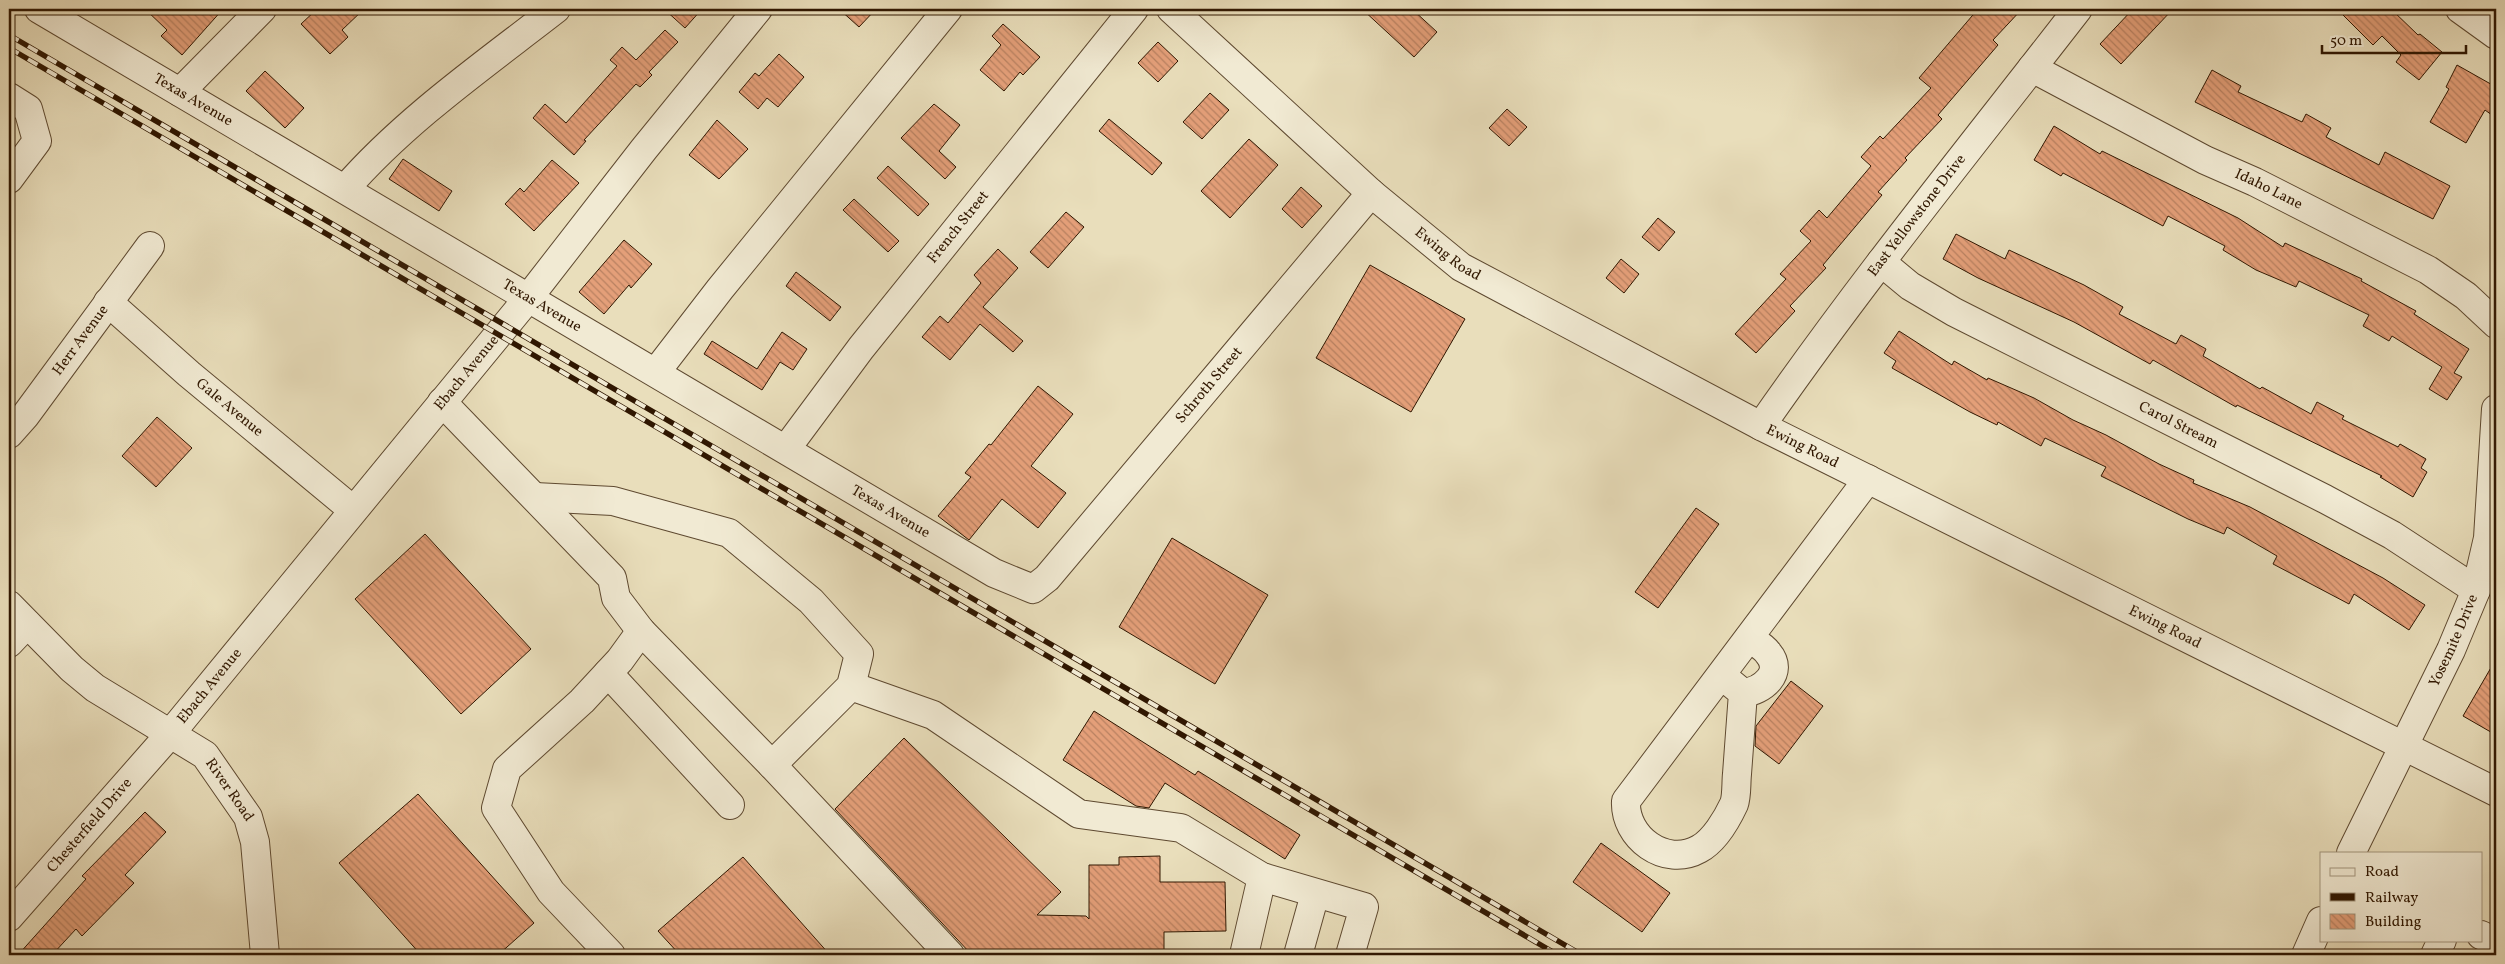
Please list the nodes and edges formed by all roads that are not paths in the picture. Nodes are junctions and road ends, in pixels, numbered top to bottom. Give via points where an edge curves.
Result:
1 (262, 9) edge
2 (556, 9) edge
3 (758, 9) edge
4 (948, 9) edge
5 (1134, 9) edge
6 (1170, 9) edge
7 (2078, 9) edge
8 (2460, 9) edge
9 (55, 12) edge
10 (2496, 35) edge
11 (2032, 68) junction
12 (180, 92) junction
13 (9, 97) edge
14 (9, 179) edge
15 (345, 189) junction
16 (1371, 193) junction
17 (150, 246) dead end
18 (1881, 262) junction
19 (529, 297) junction
20 (108, 302) junction
21 (2496, 324) edge
22 (656, 372) junction
23 (442, 402) junction
24 (2496, 409) edge
25 (1762, 426) junction
26 (9, 434) edge
27 (786, 449) junction
28 (1868, 479) junction
29 (535, 497) junction
30 (353, 510) junction
31 (1048, 578) joint
32 (2476, 590) junction
33 (15, 624) edge
34 (642, 631) junction
35 (1750, 638) junction
36 (608, 673) junction
37 (1721, 676) junction
38 (851, 686) junction
39 (1743, 693) junction
40 (171, 733) junction
41 (2403, 747) junction
42 (772, 765) junction
43 (2496, 792) edge
44 (730, 805) dead end
45 (2351, 852) edge
46 (1262, 877) junction
47 (1315, 894) junction
48 (9, 917) edge
49 (2320, 922) edge
50 (2482, 935) edge
51 (2441, 942) edge
52 (2496, 942) edge
53 (265, 955) edge
54 (611, 955) edge
55 (950, 955) edge
56 (1244, 955) edge
57 (1298, 955) edge
58 (1350, 955) edge
59 (2306, 955) edge
60 (2435, 955) edge

1 - 12 street
2 - 15 street via 378,153
3 - 19 street, Ebach Avenue
4 - 22 street
5 - 27 street, French Street via 868,340
6 - 16 street, Ewing Road
7 - 11 street, East Yellowstone Drive
8 - 10 street
9 - 12 street, Texas Avenue
11 - 18 street, East Yellowstone Drive
11 - 21 street, Idaho Lane via 2205,160 2428,270 2466,296
12 - 15 street, Texas Avenue
13 - 14 street via 28,109 37,141
15 - 19 street, Texas Avenue
16 - 25 street, Ewing Road via 1461,267
16 - 31 street, Schroth Street
17 - 20 street, Herr Avenue
18 - 25 street, East Yellowstone Drive
18 - 32 street, Carol Stream via 1910,286 1954,312 2325,499 2392,536
19 - 22 street, Texas Avenue
19 - 23 street, Ebach Avenue
20 - 26 street, Herr Avenue via 26,416
20 - 30 street, Gale Avenue
22 - 27 street, Texas Avenue
23 - 29 street
23 - 30 street, Ebach Avenue
24 - 32 street, Yosemite Drive via 2488,538
25 - 28 street, Ewing Road
27 - 31 street, Texas Avenue via 994,573 1033,589
28 - 35 street
28 - 41 street, Ewing Road
29 - 34 street via 612,578 616,598
29 - 38 street via 613,501 728,533 811,601 858,654
30 - 40 street, Ebach Avenue
32 - 41 street, Yosemite Drive via 2451,650
33 - 40 street, River Road via 95,688
34 - 36 street
34 - 42 street
35 - 37 street
35 - 39 street via 1768,652 1773,661 1773,674 1756,692
36 - 44 street
36 - 54 street via 582,702 507,769 496,808 551,892
37 - 39 street
37 - 39 street via 1626,801 1625,814 1633,833 1656,851 1676,856 1697,850 1710,842 1734,803
38 - 42 street
38 - 46 street via 933,715 1079,814 1181,828
40 - 48 street, Chesterfield Drive
40 - 53 street, River Road via 205,754 248,817 255,842
41 - 43 street, Ewing Road
41 - 45 street, Yosemite Drive
42 - 55 street
46 - 47 street
46 - 56 street
47 - 57 street
47 - 58 street via 1364,907
49 - 59 street
50 - 52 street
51 - 60 street

